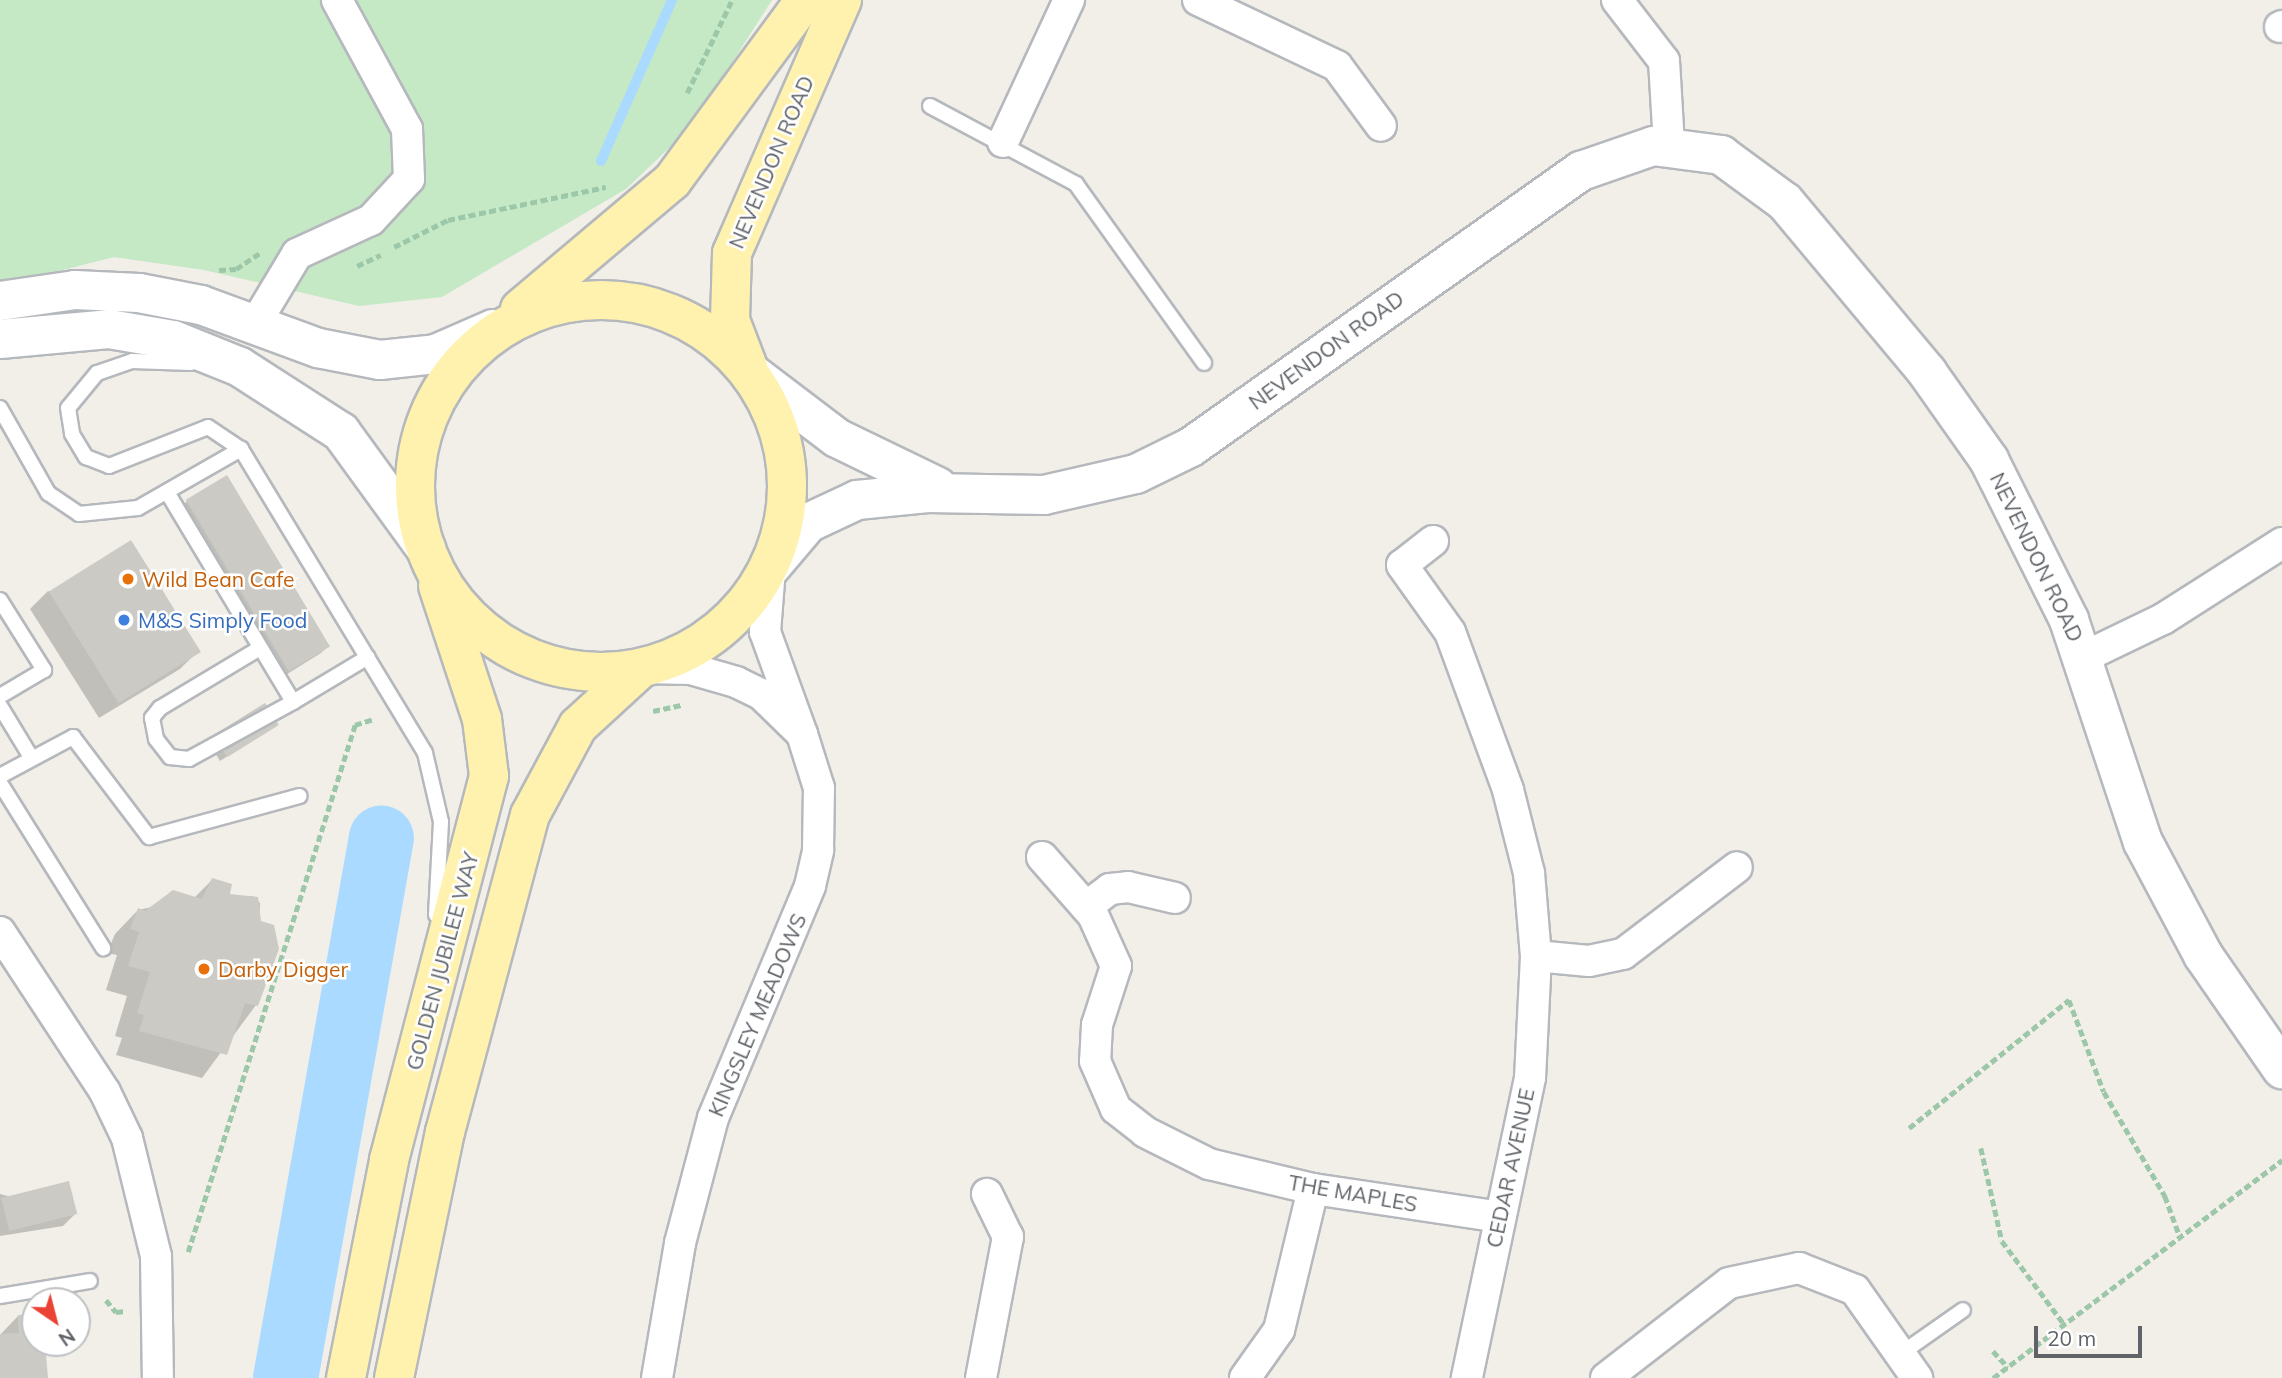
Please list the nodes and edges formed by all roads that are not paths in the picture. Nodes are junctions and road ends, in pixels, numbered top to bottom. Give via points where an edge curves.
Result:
1 (337, 0) edge
2 (805, 0) edge
3 (842, 0) edge
4 (1069, 0) edge
5 (1198, 0) edge
6 (1617, 0) edge
7 (930, 106) dead end
8 (1381, 126) dead end
9 (1003, 142) junction
10 (1669, 145) junction
11 (0, 301) edge
12 (255, 324) junction
13 (493, 328) junction
14 (0, 339) edge
15 (1203, 363) dead end
16 (750, 372) junction
17 (301, 401) junction
18 (0, 408) edge
19 (241, 449) junction
20 (167, 492) junction
21 (963, 493) junction
22 (1433, 541) dead end
23 (2282, 543) edge
24 (426, 549) junction
25 (770, 568) junction
26 (0, 600) edge
27 (261, 648) junction
28 (368, 657) junction
29 (2084, 657) junction
30 (642, 668) junction
31 (0, 696) edge
32 (293, 702) junction
33 (0, 706) edge
34 (802, 734) junction
35 (31, 757) junction
36 (0, 776) edge
37 (0, 782) edge
38 (300, 796) dead end
39 (1042, 857) dead end
40 (1737, 867) dead end
41 (1175, 898) dead end
42 (1086, 907) junction
43 (0, 932) edge
44 (103, 948) dead end
45 (1536, 956) junction
46 (420, 1041) junction
47 (2282, 1069) edge
48 (1313, 1189) junction
49 (987, 1194) dead end
50 (1500, 1217) junction
51 (90, 1281) dead end
52 (0, 1296) edge
53 (1964, 1310) dead end
54 (1908, 1367) edge
55 (158, 1378) edge
56 (346, 1378) edge
57 (394, 1378) edge
58 (657, 1378) edge
59 (981, 1378) edge
60 (1245, 1378) edge
61 (1467, 1378) edge
62 (1606, 1378) edge

1 - 12 street via 407,129 411,172 387,209 289,262
2 - 13 main road via 672,181 594,252
3 - 16 main road, NEVENDON ROAD via 732,253 730,320
4 - 9 street
5 - 8 street via 1336,66
6 - 10 street via 1664,61
7 - 9 lane
9 - 15 lane via 1076,184
10 - 21 street, NEVENDON ROAD via 1631,150 1581,171 1162,463 1077,491
10 - 29 street, NEVENDON ROAD via 1721,155 1767,184 1927,372 2008,492
11 - 12 street via 108,290 173,299
12 - 13 street via 318,348 380,360 436,354
13 - 16 main road via 559,306 624,303 699,330
13 - 24 main road, GOLDEN JUBILEE WAY via 463,356 428,413 416,489
14 - 17 street via 74,328 154,336 204,351
16 - 21 street, NEVENDON ROAD via 852,448 907,476
16 - 25 main road via 787,465 787,517
17 - 19 lane via 239,374 161,359 97,373 68,408 76,441 95,463 125,462 208,427
17 - 24 street via 358,450
18 - 20 lane via 48,493 79,514 118,514
19 - 20 lane
19 - 28 lane
20 - 27 lane
21 - 25 street, NEVENDON ROAD via 900,494 840,506 796,533
22 - 45 street, CEDAR AVENUE via 1402,565 1450,632 1508,790 1529,873
23 - 29 street via 2163,619
24 - 30 main road via 465,608 527,655 595,674
24 - 46 main road, GOLDEN JUBILEE WAY via 482,719 489,762
25 - 30 main road via 722,630
25 - 34 street, KINGSLEY MEADOWS via 765,632
26 - 31 lane via 44,670
27 - 32 lane
27 - 32 lane via 152,718 156,739 179,760 216,747
28 - 32 lane
28 - 46 lane via 417,737 441,822
29 - 47 street, NEVENDON ROAD via 2143,842 2203,955
30 - 34 street, KINGSLEY MEADOWS via 691,669 736,681 761,694
30 - 57 main road via 578,726 530,815 445,1132
33 - 35 lane
34 - 58 street, KINGSLEY MEADOWS via 818,788 816,862 713,1118 677,1254
35 - 36 lane
35 - 38 lane via 73,737 149,837
37 - 44 lane
39 - 42 street, THE MAPLES
40 - 45 street via 1623,954 1589,961
41 - 42 street via 1128,887 1110,889
42 - 48 street, THE MAPLES via 1116,966 1097,1025 1095,1061 1116,1109 1145,1132 1209,1164
43 - 55 street via 105,1092 143,1188 156,1256
45 - 50 street, CEDAR AVENUE via 1530,1078
46 - 56 main road, GOLDEN JUBILEE WAY
48 - 50 street, THE MAPLES
48 - 60 street via 1279,1330
49 - 59 street via 1009,1237
50 - 61 street, CEDAR AVENUE
51 - 52 lane
53 - 54 lane
54 - 62 street via 1855,1290 1799,1268 1729,1283

